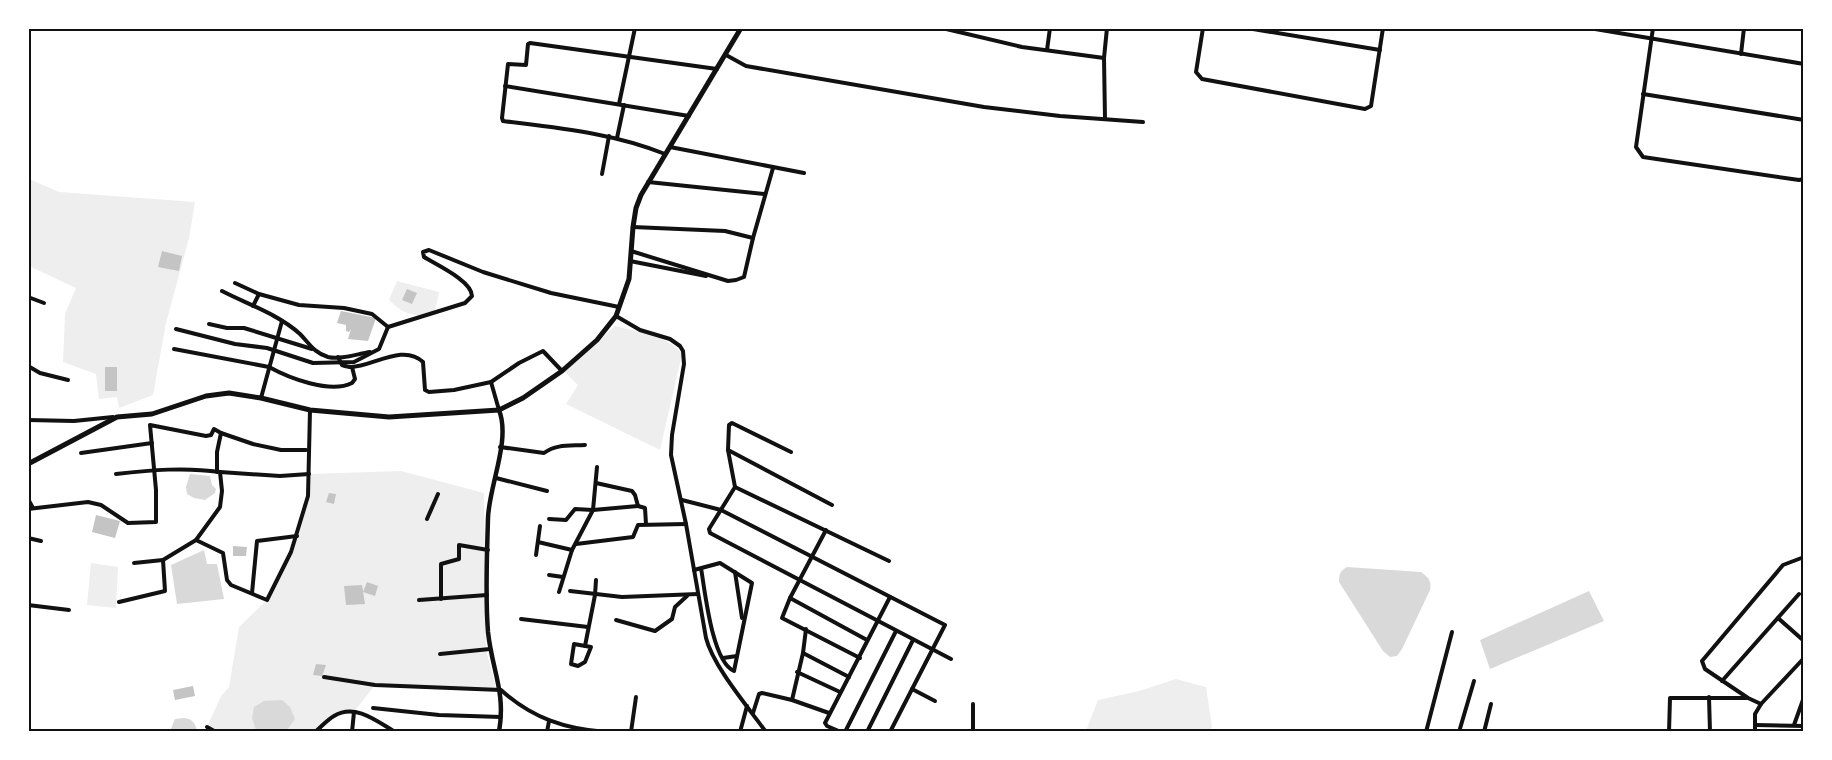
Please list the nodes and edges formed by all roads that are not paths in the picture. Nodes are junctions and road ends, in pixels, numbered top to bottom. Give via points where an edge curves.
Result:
1 (635, 28) edge
2 (741, 28) edge
3 (942, 28) edge
4 (1050, 28) edge
5 (1107, 28) edge
6 (1203, 28) edge
7 (1246, 28) edge
8 (1383, 28) edge
9 (1589, 28) edge
10 (1653, 28) edge
11 (1744, 28) edge
12 (1651, 39) junction
13 (1047, 50) junction
14 (1380, 50) junction
15 (1741, 54) junction
16 (726, 56) junction
17 (630, 57) junction
18 (1104, 58) junction
19 (1803, 64) edge
20 (718, 69) junction
21 (505, 86) junction
22 (1643, 94) junction
23 (621, 104) junction
24 (690, 117) junction
25 (1105, 119) junction
26 (1803, 120) edge
27 (1143, 122) dead end
28 (609, 136) junction
29 (617, 138) junction
30 (670, 147) junction
31 (665, 154) junction
32 (773, 168) junction
33 (804, 173) dead end
34 (602, 174) dead end
35 (1803, 179) edge
36 (648, 182) junction
37 (765, 194) junction
38 (633, 227) junction
39 (753, 238) junction
40 (631, 251) junction
41 (630, 261) junction
42 (728, 281) junction
43 (236, 283) dead end
44 (222, 291) dead end
45 (259, 294) junction
46 (28, 297) edge
47 (44, 303) dead end
48 (253, 306) junction
49 (619, 307) junction
50 (616, 316) junction
51 (282, 321) junction
52 (209, 324) dead end
53 (388, 327) junction
54 (176, 329) dead end
55 (277, 338) junction
56 (174, 349) dead end
57 (312, 349) junction
58 (274, 350) junction
59 (376, 351) junction
60 (338, 357) junction
61 (340, 363) junction
62 (28, 366) edge
63 (269, 367) junction
64 (352, 367) junction
65 (562, 370) junction
66 (68, 380) dead end
67 (491, 382) junction
68 (261, 398) junction
69 (310, 410) junction
70 (499, 410) junction
71 (117, 417) junction
72 (28, 420) edge
73 (221, 433) junction
74 (152, 443) junction
75 (585, 445) dead end
76 (501, 447) junction
77 (306, 450) dead end
78 (728, 450) junction
79 (791, 452) dead end
80 (81, 453) dead end
81 (28, 465) edge
82 (597, 467) dead end
83 (154, 470) junction
84 (219, 472) junction
85 (116, 474) dead end
86 (309, 474) junction
87 (496, 478) junction
88 (596, 483) junction
89 (735, 487) junction
90 (547, 491) dead end
91 (438, 494) dead end
92 (28, 499) edge
93 (681, 501) junction
94 (832, 505) dead end
95 (638, 506) junction
96 (31, 508) edge
97 (593, 510) junction
98 (721, 510) junction
99 (427, 519) dead end
100 (549, 519) dead end
101 (646, 524) junction
102 (686, 524) junction
103 (540, 526) dead end
104 (826, 530) junction
105 (297, 536) junction
106 (28, 538) edge
107 (196, 540) junction
108 (41, 541) dead end
109 (538, 542) junction
110 (576, 544) junction
111 (488, 550) junction
112 (572, 550) junction
113 (536, 555) dead end
114 (812, 557) junction
115 (1803, 557) edge
116 (163, 560) junction
117 (889, 561) dead end
118 (134, 563) dead end
119 (701, 568) junction
120 (694, 570) junction
121 (735, 572) junction
122 (549, 575) dead end
123 (563, 577) junction
124 (596, 580) dead end
125 (799, 580) junction
126 (570, 591) dead end
127 (559, 592) dead end
128 (252, 593) junction
129 (698, 594) junction
130 (1799, 594) dead end
131 (595, 595) junction
132 (688, 595) junction
133 (487, 596) junction
134 (890, 597) junction
135 (790, 598) junction
136 (441, 599) junction
137 (419, 600) dead end
138 (119, 602) dead end
139 (28, 604) edge
140 (69, 610) dead end
141 (1778, 618) junction
142 (521, 619) dead end
143 (616, 621) dead end
144 (878, 621) junction
145 (743, 622) junction
146 (588, 627) junction
147 (806, 629) junction
148 (896, 631) junction
149 (1452, 632) dead end
150 (867, 640) junction
151 (913, 640) junction
152 (1803, 641) edge
153 (585, 646) junction
154 (933, 648) junction
155 (490, 649) junction
156 (803, 653) junction
157 (440, 654) dead end
158 (737, 656) junction
159 (723, 658) junction
160 (860, 658) junction
161 (1803, 658) edge
162 (951, 659) dead end
163 (797, 672) junction
164 (324, 677) dead end
165 (849, 677) junction
166 (1474, 681) dead end
167 (1722, 681) junction
168 (912, 689) junction
169 (501, 690) junction
170 (840, 692) junction
171 (636, 697) dead end
172 (1709, 697) junction
173 (1803, 697) edge
174 (1748, 698) junction
175 (792, 700) junction
176 (935, 701) dead end
177 (973, 704) dead end
178 (1491, 704) dead end
179 (1761, 704) junction
180 (747, 706) junction
181 (373, 708) dead end
182 (354, 712) junction
183 (829, 713) junction
184 (753, 714) junction
185 (502, 717) junction
186 (549, 721) junction
187 (1755, 725) junction
188 (1794, 725) junction
189 (1803, 726) edge
190 (205, 730) edge
191 (216, 732) edge
192 (315, 732) edge
193 (352, 732) edge
194 (395, 732) edge
195 (499, 732) edge
196 (547, 732) edge
197 (606, 732) edge
198 (631, 732) edge
199 (740, 732) edge
200 (766, 732) edge
201 (841, 732) edge
202 (846, 732) edge
203 (867, 732) edge
204 (890, 732) edge
205 (974, 732) edge
206 (1426, 732) edge
207 (1459, 732) edge
208 (1484, 732) edge
209 (1669, 732) edge
210 (1710, 732) edge
211 (1755, 732) edge

1 - 17 street
2 - 16 main road
3 - 13 street
4 - 13 street
5 - 18 street
6 - 14 street via 1196,72 1202,79 1365,109 1371,106
7 - 14 street
8 - 14 street
9 - 12 street
10 - 12 street
11 - 15 street
12 - 15 street
12 - 22 street
13 - 18 street
15 - 19 street
16 - 20 main road
16 - 25 street via 746,66 984,107
17 - 20 street
17 - 21 street via 530,43 526,65 508,65
17 - 23 street
18 - 25 street
20 - 24 main road
21 - 23 street
21 - 28 street via 503,121
22 - 26 street
22 - 35 street via 1635,147 1643,157
23 - 24 street
23 - 29 street
24 - 30 main road
25 - 27 street
28 - 29 street
28 - 34 street
29 - 31 street
30 - 31 main road
30 - 32 street
31 - 36 main road
32 - 33 street
32 - 37 street
36 - 37 street
36 - 38 main road via 636,208
37 - 39 street
38 - 39 street via 725,231
38 - 40 main road
39 - 42 street via 744,277
40 - 41 main road
40 - 42 street
41 - 42 street
41 - 49 main road via 629,279
43 - 45 street
44 - 48 street
45 - 48 street
45 - 53 street via 299,305 372,314
46 - 47 street
48 - 51 street
49 - 50 main road
49 - 53 street via 551,293 429,250 423,252 424,257 466,283 472,290 470,300
50 - 65 main road via 597,340
50 - 93 street via 640,330 670,339 683,351 671,455
51 - 55 street
51 - 57 street
52 - 55 street via 244,328
53 - 59 street
54 - 58 street
55 - 57 street
55 - 58 street
56 - 63 street
57 - 60 street
58 - 61 street via 308,363
58 - 63 street
59 - 60 street
59 - 61 street via 354,362
60 - 61 street
61 - 64 street
62 - 66 street
63 - 64 street via 281,374 340,388 355,379
63 - 68 street
64 - 67 street via 386,357 418,358 423,362 425,390 429,392
65 - 67 street via 543,351
65 - 70 main road
67 - 70 street
68 - 69 main road
68 - 71 main road via 229,393 206,396 152,414
69 - 70 main road via 389,417
69 - 86 street
70 - 76 street
71 - 72 street
71 - 81 main road
73 - 74 street via 214,429 206,436 150,425
73 - 77 street via 281,450
73 - 84 street
74 - 80 street
74 - 83 street
75 - 76 street via 552,447 544,453
76 - 87 street
78 - 79 street via 732,423
78 - 89 street
78 - 94 street
82 - 88 street
83 - 84 street
83 - 85 street
83 - 96 street via 156,522 128,523 101,505 87,502
84 - 86 street
84 - 107 street via 221,504
86 - 105 street via 308,496
87 - 90 street
87 - 111 street via 488,511
88 - 95 street via 632,492
88 - 97 street
89 - 98 street
89 - 104 street
91 - 99 street
92 - 96 street
93 - 98 street
93 - 102 street
95 - 97 street
95 - 101 street via 645,507
97 - 100 street via 575,509 566,520
97 - 110 street
98 - 114 street
98 - 125 street via 710,532
101 - 102 street
101 - 110 street via 637,525 632,538
102 - 120 street
103 - 109 street
104 - 114 street
104 - 117 street
105 - 128 street via 267,600
105 - 128 street via 257,541
106 - 108 street
107 - 116 street
107 - 128 street via 223,554 231,585
109 - 112 street
109 - 113 street
110 - 112 street
111 - 133 street
111 - 136 street via 459,546 459,559 441,564
112 - 123 street
114 - 125 street
114 - 134 street
115 - 167 street via 1783,565 1703,658 1705,669
116 - 118 street
116 - 138 street via 165,591
119 - 120 street
119 - 121 street via 718,563
119 - 159 street via 712,632
120 - 129 street
121 - 145 street
121 - 145 street via 752,583
122 - 123 street
123 - 127 street
124 - 131 street
125 - 135 street
125 - 144 street
126 - 131 street
129 - 132 street
129 - 180 street via 709,646
130 - 141 street
131 - 132 street
131 - 146 street
132 - 143 street via 675,607 672,619 655,631
133 - 136 street
133 - 155 street
134 - 144 street
134 - 154 street via 945,626
135 - 147 street via 782,618
135 - 150 street
136 - 137 street
139 - 140 street
141 - 152 street
141 - 167 street
142 - 146 street
144 - 148 street
144 - 150 street
145 - 158 street
146 - 153 street
147 - 156 street
147 - 160 street
148 - 151 street
148 - 202 street
149 - 206 street
150 - 160 street
151 - 154 street
151 - 203 street
153 - 153 street via 591,647 585,662 571,664 574,644
154 - 162 street
154 - 168 street
155 - 157 street
155 - 169 street
156 - 163 street
156 - 165 street
158 - 159 street
158 - 159 street via 733,671
160 - 165 street
161 - 179 street
163 - 170 street
163 - 175 street
164 - 169 street via 375,685
165 - 170 street
166 - 207 street
167 - 174 street
168 - 176 street
168 - 204 street
169 - 185 street
169 - 186 street
170 - 183 street
171 - 198 street
172 - 174 street
172 - 209 street via 1669,699
172 - 210 street
173 - 188 street
174 - 179 street
175 - 183 street
175 - 184 street via 760,693
177 - 205 street
178 - 208 street
179 - 187 street via 1755,714
180 - 184 street
180 - 199 street
181 - 185 street
182 - 192 street via 333,716
182 - 193 street
182 - 194 street
183 - 201 street via 826,725
184 - 200 street
185 - 195 street
186 - 196 street
186 - 197 street
187 - 188 street
187 - 211 street
188 - 189 street
190 - 191 street

